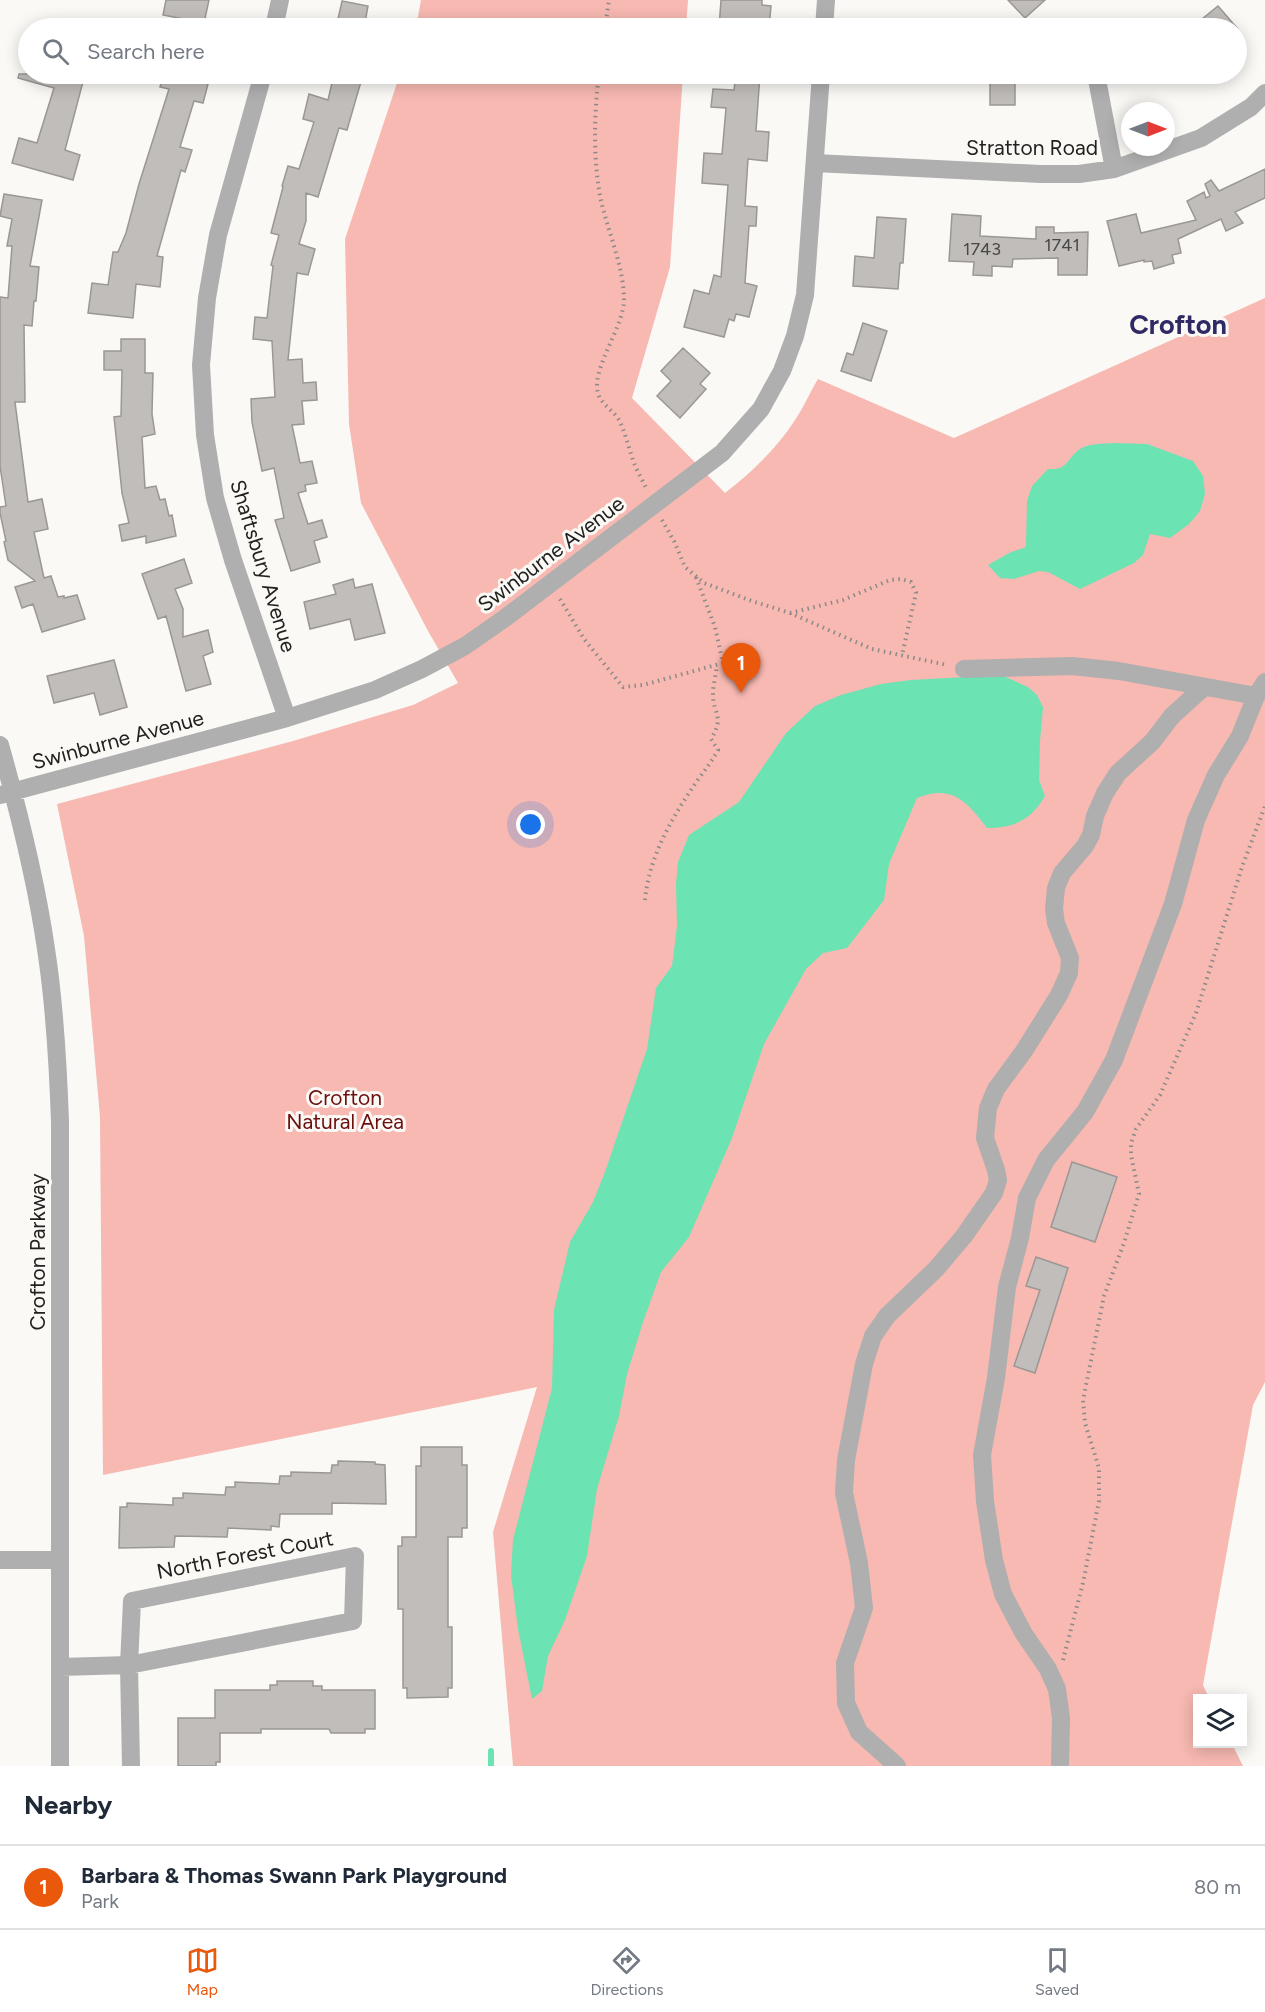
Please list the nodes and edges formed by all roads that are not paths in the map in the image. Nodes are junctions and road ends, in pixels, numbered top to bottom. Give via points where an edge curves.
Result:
1 (280, 0) edge
2 (826, 0) edge
3 (276, 18) edge
4 (825, 18) edge
5 (260, 84) edge
6 (820, 84) edge
7 (1098, 84) edge
8 (1265, 93) edge
9 (815, 163) junction
10 (1114, 170) junction
11 (964, 669) dead end
12 (1204, 687) junction
13 (1260, 689) edge
14 (287, 718) junction
15 (0, 745) edge
16 (7, 793) edge
17 (0, 1560) edge
18 (60, 1560) junction
19 (129, 1665) junction
20 (60, 1667) junction
21 (60, 1766) edge
22 (131, 1766) edge
23 (897, 1766) edge
24 (1060, 1766) edge

1 - 3 street
2 - 4 street
5 - 14 street, Shaftsbury Avenue via 218,235 201,365 205,435 215,498
6 - 9 street, Swinburne Avenue
7 - 10 street
8 - 10 street, Stratton Road via 1201,138
9 - 10 street, Stratton Road via 1040,174
9 - 14 street, Swinburne Avenue via 805,295 795,336 761,409 722,453 465,646 375,690
11 - 12 street via 1072,666
12 - 13 street
12 - 23 street via 1118,773 1105,793 1085,846 1062,873 1054,909 1070,958 1069,973 988,1108 985,1138 998,1180 994,1193 943,1261 887,1316 873,1336 864,1364 846,1460 844,1493 864,1608 845,1663 846,1703 859,1732
13 - 24 street via 1196,820 1173,904 1114,1060 1085,1112 1046,1160 1027,1198 1007,1287 982,1455 985,1501 1003,1594 1057,1689
14 - 16 street, Swinburne Avenue
15 - 16 street, Crofton Parkway
16 - 18 street, Crofton Parkway via 29,858 46,948 56,1034 60,1122
17 - 18 street
18 - 20 street, Crofton Parkway
19 - 19 street, North Forest Court via 353,1620 355,1556 132,1601
19 - 20 street, North Forest Court
19 - 22 street
20 - 21 street, Crofton Parkway

